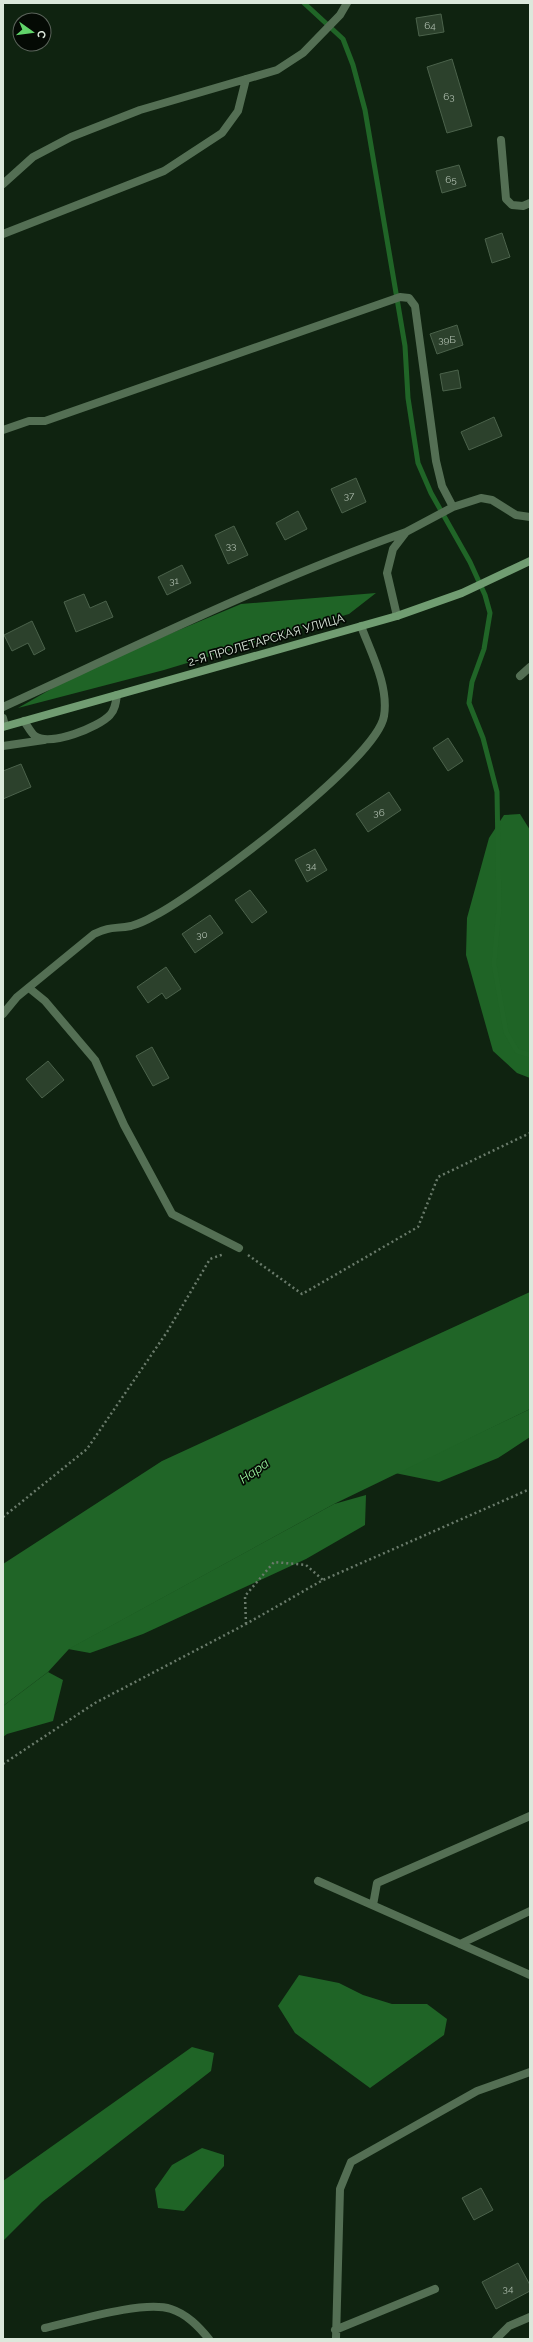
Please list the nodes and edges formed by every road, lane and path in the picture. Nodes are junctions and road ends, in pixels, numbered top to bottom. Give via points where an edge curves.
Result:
1 (347, 3) edge
2 (246, 79) junction
3 (501, 140) dead end
4 (3, 184) edge
5 (530, 203) edge
6 (3, 234) edge
7 (3, 430) edge
8 (453, 507) junction
9 (530, 517) edge
10 (406, 532) junction
11 (530, 561) edge
12 (397, 616) junction
13 (360, 626) junction
14 (530, 667) edge
15 (520, 676) dead end
16 (117, 695) junction
17 (3, 707) edge
18 (24, 721) junction
19 (4, 724) edge
20 (45, 740) junction
21 (3, 746) edge
22 (29, 988) junction
23 (3, 1014) edge
24 (530, 1133) edge
25 (239, 1248) junction
26 (530, 1489) edge
27 (3, 1517) edge
28 (323, 1580) junction
29 (246, 1624) junction
30 (3, 1764) edge
31 (530, 1816) edge
32 (318, 1881) dead end
33 (373, 1906) junction
34 (530, 1912) edge
35 (460, 1944) junction
36 (530, 1975) edge
37 (530, 2072) edge
38 (435, 2289) dead end
39 (530, 2317) edge
40 (45, 2328) dead end
41 (335, 2330) junction
42 (209, 2339) edge
43 (336, 2339) edge
44 (496, 2339) edge

1 - 2 street via 340,15 303,52 277,70
2 - 4 street via 140,110 71,137 33,157
2 - 6 street via 238,111 222,133 164,171
3 - 5 street via 506,200 512,205 523,206
7 - 8 street via 29,421 45,421 400,297 409,298 415,306 436,462 442,486
8 - 9 street via 481,498 492,500 516,515
8 - 10 street
10 - 12 street via 393,549 387,573
10 - 17 street via 357,549 223,606
11 - 12 main road, 2-Я ПРОЛЕТАРСКАЯ УЛИЦА via 462,593
12 - 13 main road, 2-Я ПРОЛЕТАРСКАЯ УЛИЦА
13 - 16 main road, 2-Я ПРОЛЕТАРСКАЯ УЛИЦА
13 - 22 street via 384,695 384,717 371,742 332,782 225,870 154,916 132,926 107,927 94,934
14 - 15 street
16 - 18 main road, 2-Я ПРОЛЕТАРСКАЯ УЛИЦА
16 - 20 street via 115,708 110,715 93,728
18 - 19 main road, 2-Я ПРОЛЕТАРСКАЯ УЛИЦА
18 - 20 street via 35,736
20 - 21 street
22 - 23 street
22 - 25 street via 45,1001 95,1060 124,1125 172,1214
24 - 25 path via 438,1177 418,1227 302,1294
25 - 27 path via 210,1259 167,1332 87,1448
26 - 28 path
28 - 29 path
28 - 29 path via 306,1565 274,1562 245,1596
29 - 30 path via 95,1703
31 - 33 street via 377,1884
32 - 33 street
33 - 35 street
34 - 35 street
35 - 36 street
37 - 41 street via 477,2091 352,2162 340,2189
38 - 41 street
39 - 44 street via 509,2326
40 - 42 street via 135,2308 171,2309 196,2323
41 - 43 street

